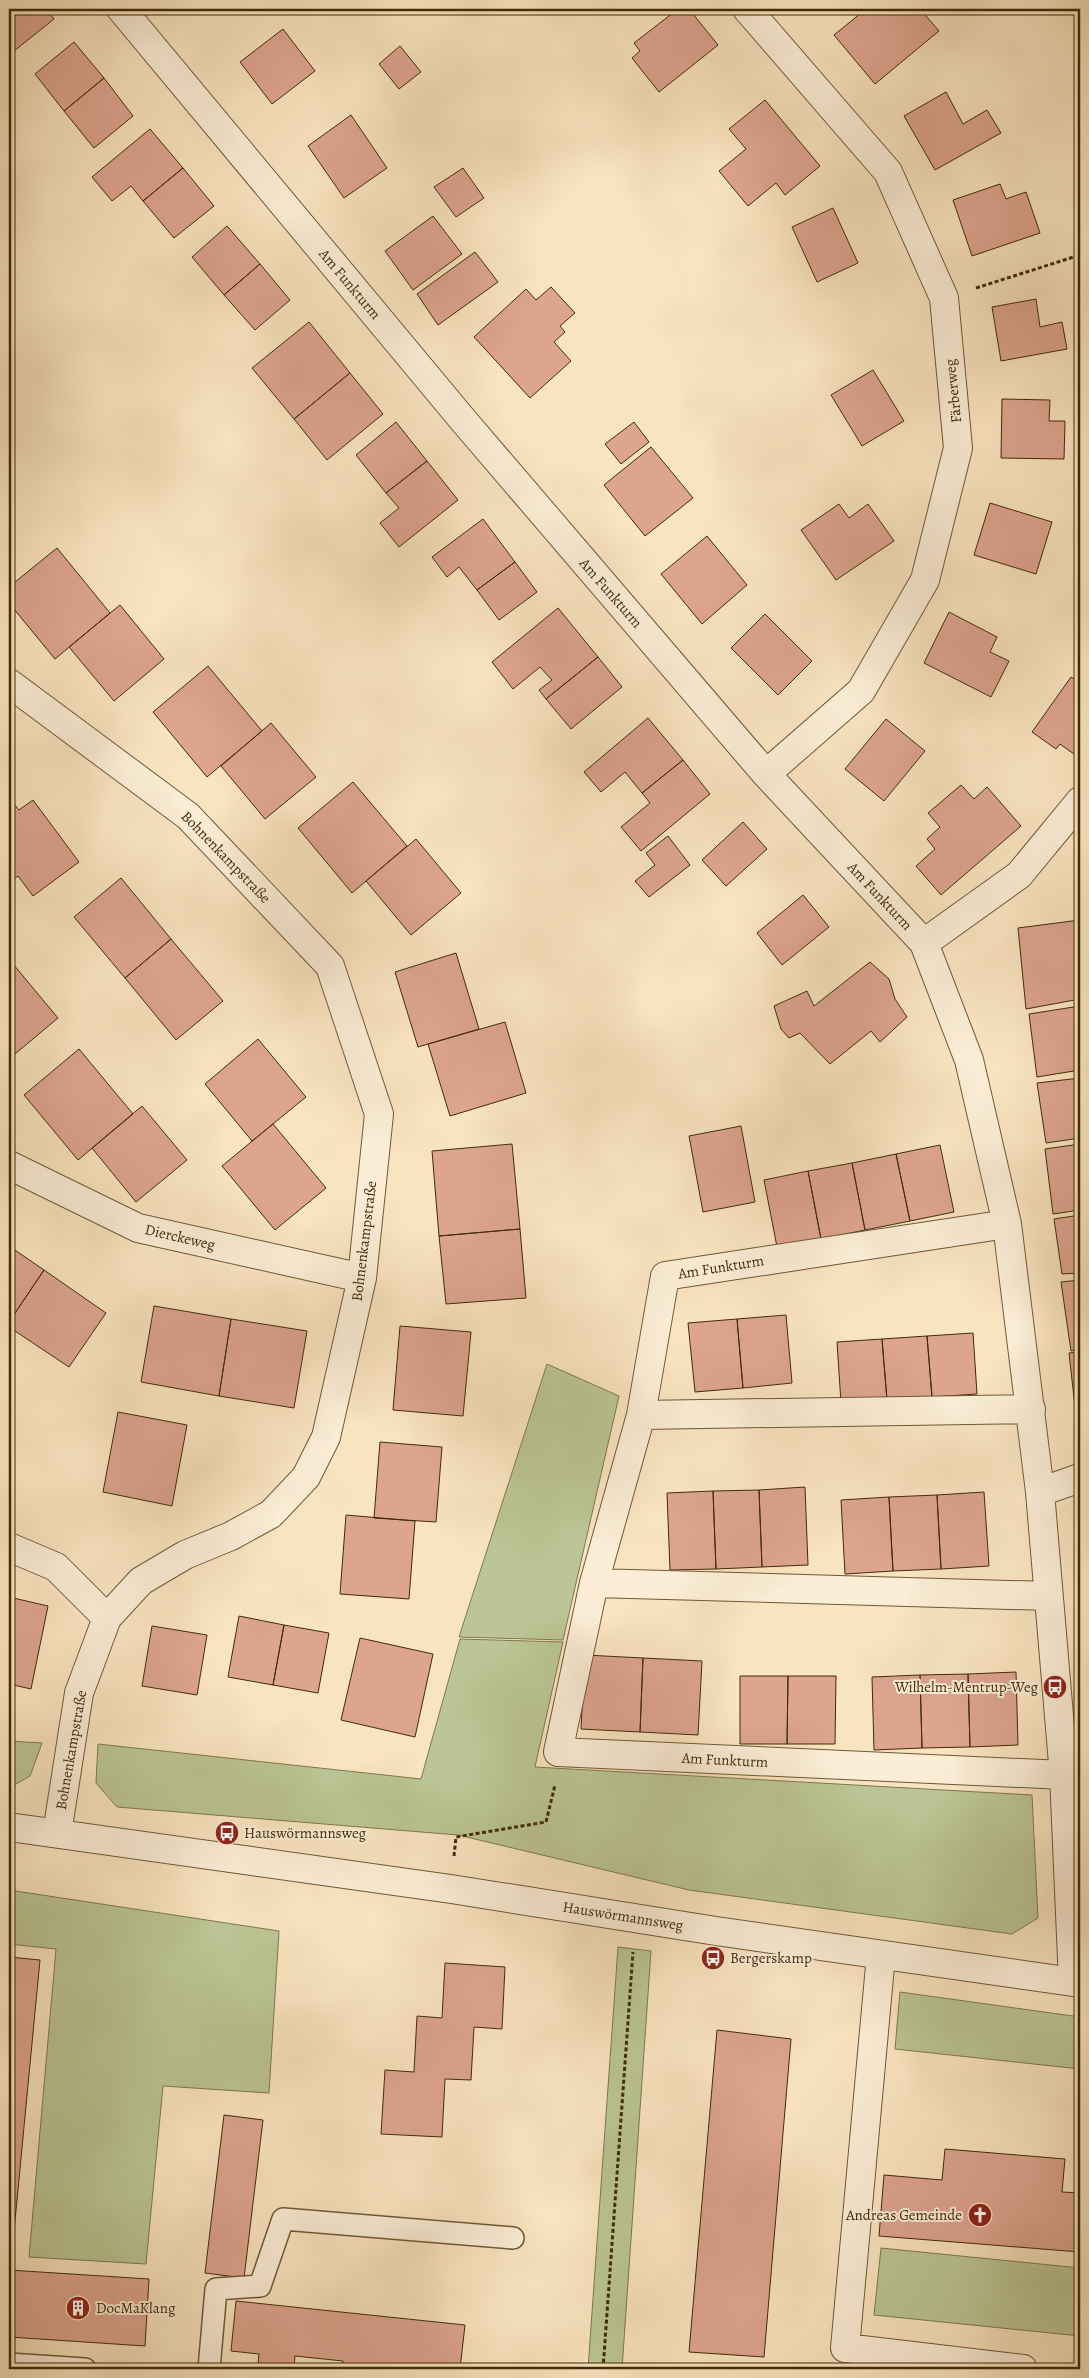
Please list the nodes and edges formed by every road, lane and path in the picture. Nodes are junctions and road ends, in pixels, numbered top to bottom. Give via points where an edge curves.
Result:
1 (121, 9) edge
2 (747, 9) edge
3 (1080, 255) edge
4 (944, 298) junction
5 (9, 683) edge
6 (766, 774) junction
7 (1080, 801) edge
8 (924, 944) junction
9 (9, 1165) edge
10 (1007, 1224) junction
11 (362, 1278) junction
12 (1031, 1409) junction
13 (641, 1415) junction
14 (1080, 1478) edge
15 (1040, 1492) junction
16 (9, 1547) edge
17 (594, 1583) junction
18 (1048, 1596) junction
19 (107, 1618) junction
20 (1064, 1775) junction
21 (555, 1785) dead end
22 (9, 1827) edge
23 (57, 1833) junction
24 (451, 1889) junction
25 (635, 1917) junction
26 (881, 1955) junction
27 (1077, 1983) edge
28 (513, 2238) dead end
29 (9, 2364) edge
30 (85, 2369) edge
31 (209, 2369) edge
32 (604, 2369) edge
33 (1023, 2369) edge

1 - 6 street, Am Funkturm via 463,420
2 - 4 street, Färberweg via 888,172
3 - 4 path
4 - 6 street, Färberweg via 958,448 925,580 861,691
5 - 11 street, Bohnenkampstraße via 188,816 330,966 379,1114
6 - 8 street, Am Funkturm
7 - 8 street via 1019,876
8 - 10 street, Am Funkturm via 969,1060
9 - 11 street, Dierckeweg via 138,1228
10 - 12 street, Am Funkturm
10 - 13 street, Am Funkturm via 664,1276
11 - 19 street, Bohnenkampstraße via 326,1436 306,1477 271,1514 231,1536 185,1555 141,1581
12 - 13 street
12 - 15 street, Am Funkturm
13 - 17 street, Am Funkturm
14 - 15 street
15 - 18 street, Am Funkturm
16 - 19 street via 56,1567
17 - 18 street
17 - 20 street, Am Funkturm via 558,1752
18 - 20 street, Am Funkturm
19 - 23 street, Bohnenkampstraße via 79,1694
20 - 27 street, Am Funkturm
21 - 24 path via 546,1822 456,1837
22 - 23 street, Hauswörmannsweg
23 - 24 street, Hauswörmannsweg
24 - 25 street, Hauswörmannsweg
25 - 26 street, Hauswörmannsweg
25 - 32 path
26 - 27 street, Hauswörmannsweg
26 - 33 street via 845,2348
28 - 31 lane via 283,2219 260,2286 216,2289
29 - 30 lane

